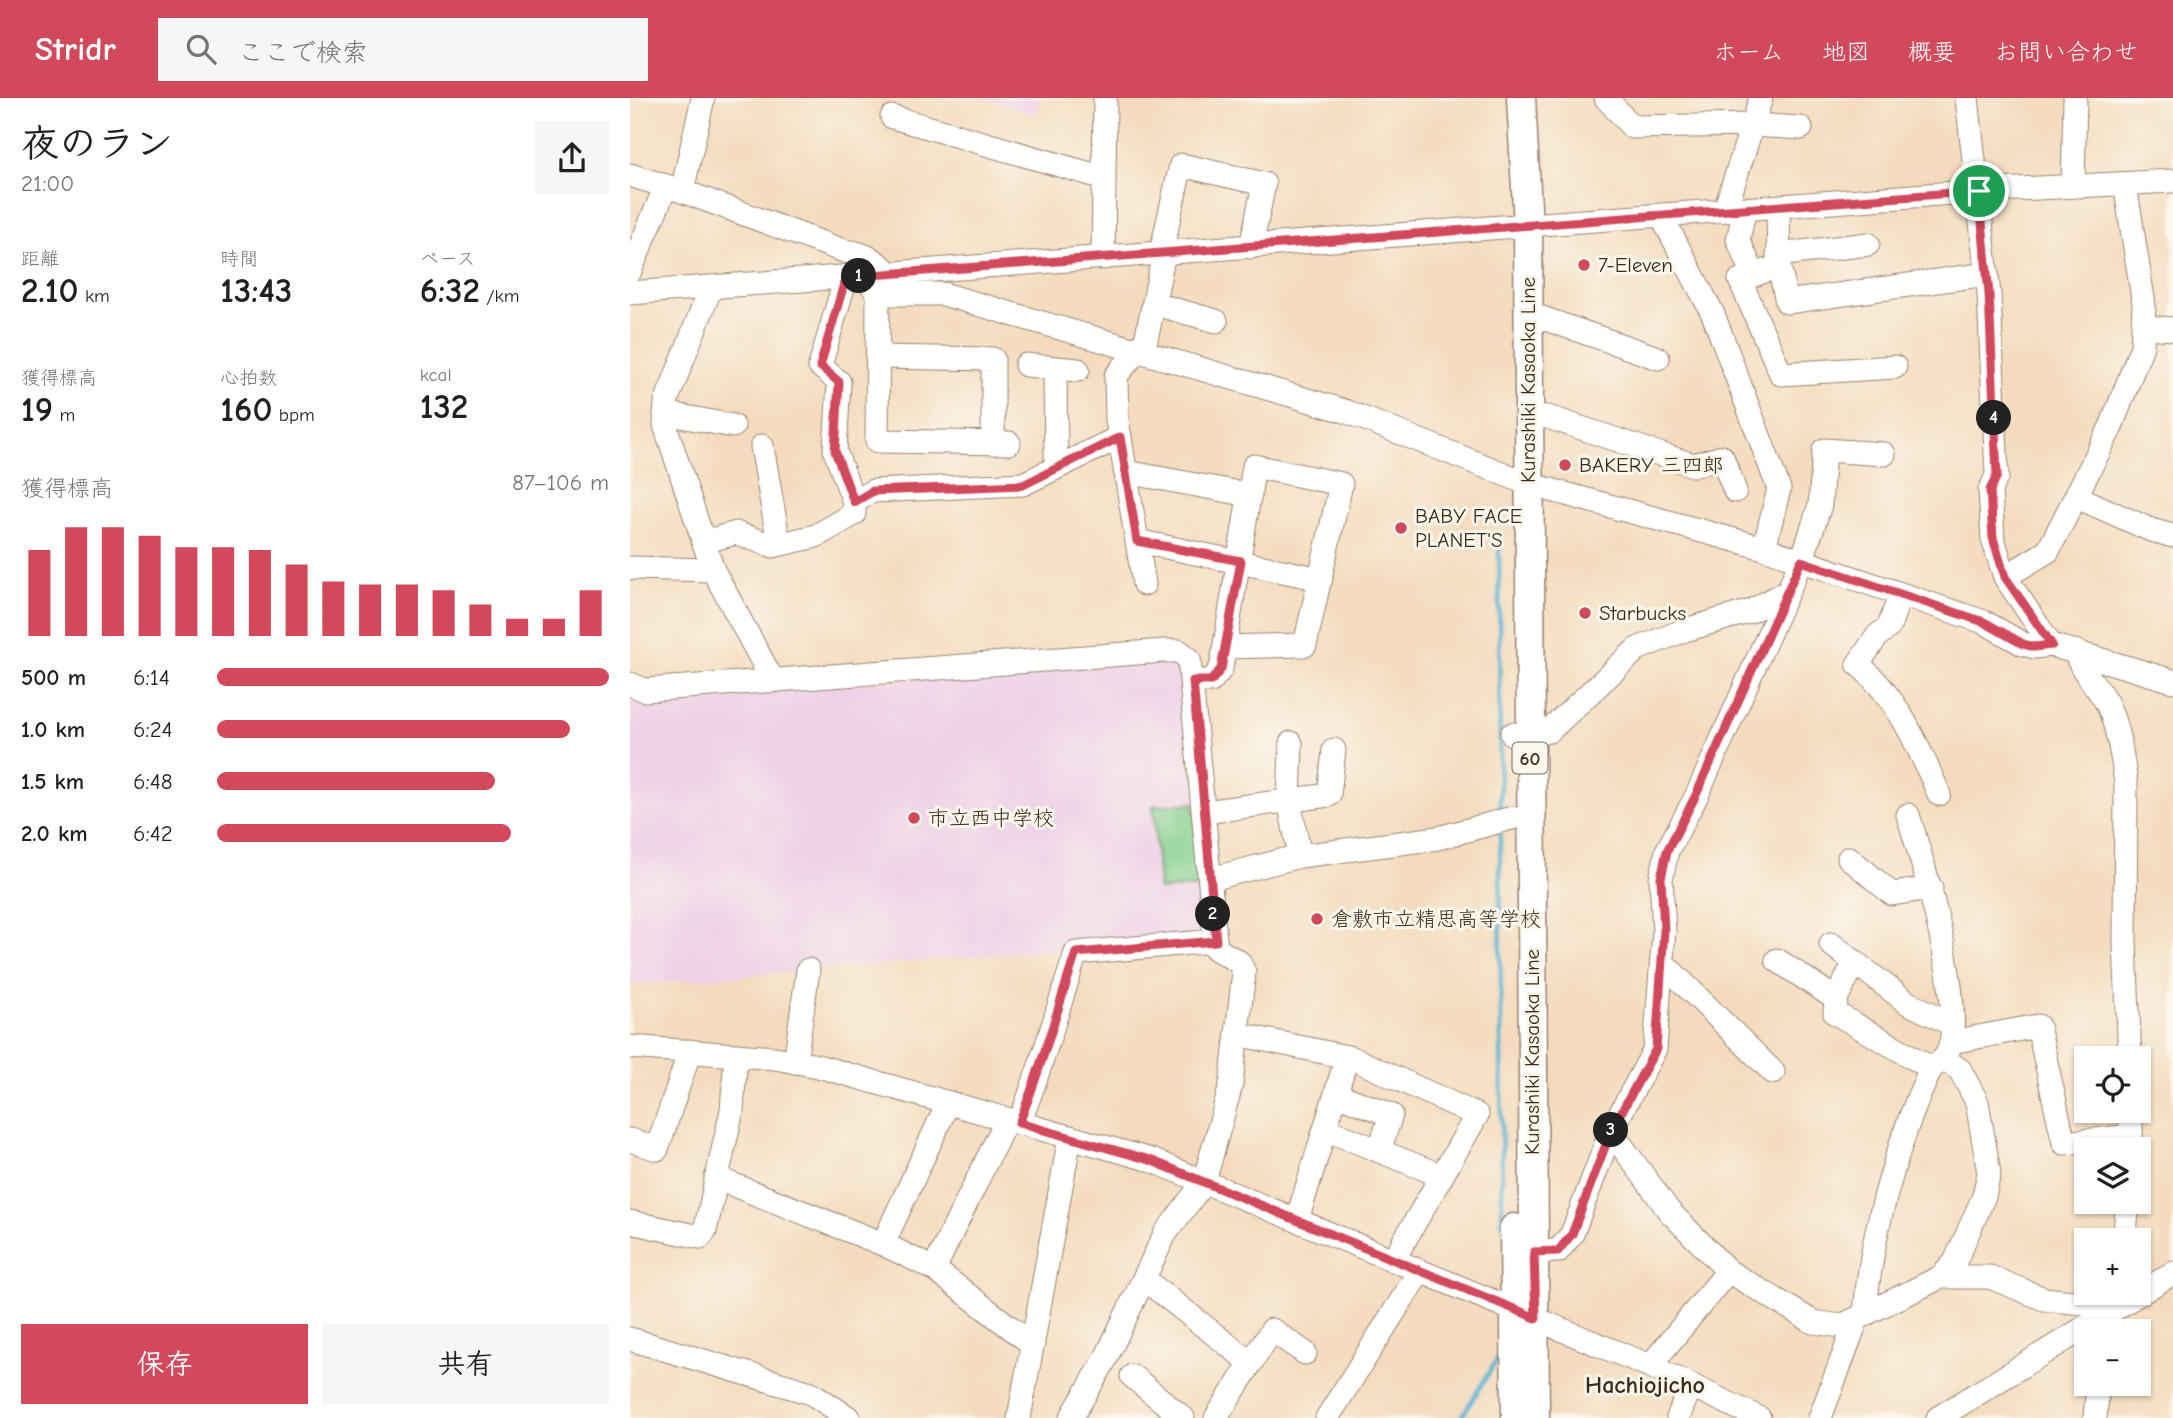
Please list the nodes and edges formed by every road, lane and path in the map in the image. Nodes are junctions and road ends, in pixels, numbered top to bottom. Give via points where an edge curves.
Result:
1 (703, 98) edge
2 (1105, 98) edge
3 (1502, 98) edge
4 (1521, 98) edge
5 (1606, 98) edge
6 (1761, 98) edge
7 (1967, 98) edge
8 (2076, 98) edge
9 (892, 117) dead end
10 (1753, 125) junction
11 (1801, 128) dead end
12 (630, 175) edge
13 (1104, 178) junction
14 (2173, 181) edge
15 (2125, 184) junction
16 (2073, 187) junction
17 (630, 190) edge
18 (1979, 191) junction
19 (667, 192) junction
20 (1778, 207) junction
21 (1735, 209) junction
22 (1661, 215) junction
23 (1518, 227) junction
24 (1868, 244) dead end
25 (1251, 247) junction
26 (1163, 253) junction
27 (1103, 258) junction
28 (1779, 260) junction
29 (630, 271) edge
30 (1754, 275) junction
31 (1983, 275) junction
32 (869, 278) junction
33 (711, 287) junction
34 (630, 293) edge
35 (1155, 304) junction
36 (1528, 313) junction
37 (1216, 321) dead end
38 (2145, 327) junction
39 (2173, 329) edge
40 (1142, 346) junction
41 (877, 358) junction
42 (1658, 358) dead end
43 (1026, 365) dead end
44 (1895, 367) dead end
45 (665, 413) junction
46 (1528, 416) junction
47 (733, 426) dead end
48 (1120, 437) junction
49 (762, 446) dead end
50 (1884, 454) dead end
51 (1056, 468) junction
52 (1126, 472) junction
53 (1520, 480) junction
54 (1735, 491) dead end
55 (1250, 495) junction
56 (2077, 497) junction
57 (854, 502) junction
58 (2173, 536) edge
59 (1137, 541) junction
60 (703, 542) junction
61 (779, 544) junction
62 (1765, 544) junction
63 (1803, 555) junction
64 (1241, 561) junction
65 (630, 568) edge
66 (713, 570) junction
67 (2009, 575) junction
68 (1321, 579) junction
69 (1144, 584) dead end
70 (1788, 591) junction
71 (1900, 595) junction
72 (2044, 646) junction
73 (1225, 647) junction
74 (2075, 651) junction
75 (773, 681) junction
76 (1193, 681) junction
77 (2173, 681) edge
78 (630, 684) edge
79 (1521, 735) junction
80 (1291, 743) dead end
81 (1334, 750) dead end
82 (1940, 794) dead end
83 (1289, 800) junction
84 (1205, 812) junction
85 (1908, 815) dead end
86 (1512, 818) junction
87 (1300, 856) junction
88 (1849, 858) dead end
89 (1210, 878) junction
90 (1931, 887) junction
91 (1216, 941) junction
92 (1831, 944) dead end
93 (1777, 960) dead end
94 (1662, 962) junction
95 (1854, 964) junction
96 (808, 970) dead end
97 (1836, 999) junction
98 (1237, 1034) junction
99 (2129, 1046) edge
100 (630, 1047) edge
101 (1945, 1048) junction
102 (690, 1051) junction
103 (736, 1055) junction
104 (1347, 1057) junction
105 (795, 1062) junction
106 (1773, 1072) dead end
107 (1336, 1094) junction
108 (948, 1103) junction
109 (1013, 1121) junction
110 (1325, 1129) junction
111 (1611, 1131) junction
112 (1070, 1137) junction
113 (630, 1140) edge
114 (2074, 1143) edge
115 (1379, 1151) junction
116 (1442, 1176) junction
117 (716, 1178) junction
118 (1204, 1182) junction
119 (1297, 1220) junction
120 (630, 1222) edge
121 (883, 1244) junction
122 (1534, 1252) junction
123 (1394, 1260) junction
124 (934, 1269) junction
125 (1420, 1271) junction
126 (1728, 1271) junction
127 (2173, 1273) edge
128 (1941, 1277) junction
129 (1144, 1279) junction
130 (2112, 1312) edge
131 (1525, 1314) junction
132 (1861, 1317) junction
133 (630, 1339) edge
134 (1033, 1345) junction
135 (1305, 1353) dead end
136 (1251, 1363) junction
137 (1650, 1366) junction
138 (1132, 1376) dead end
139 (1691, 1385) junction
140 (2097, 1396) edge
141 (827, 1412) edge
142 (1221, 1416) edge
143 (1942, 1417) edge
144 (849, 1418) edge
145 (1019, 1418) edge
146 (1071, 1418) edge
147 (1183, 1418) edge
148 (1327, 1418) edge
149 (1516, 1418) edge
150 (1535, 1418) edge
151 (1678, 1418) edge
152 (1759, 1418) edge
153 (1820, 1418) edge
154 (2095, 1418) edge

1 - 19 street
2 - 13 street
3 - 23 main road, Kurashiki Kasaoka Line / 60
4 - 23 main road, Kurashiki Kasaoka Line / 60
5 - 10 street via 1632,127
6 - 10 street
7 - 18 street
8 - 16 street
9 - 13 street
10 - 11 street
10 - 21 street
12 - 19 street
13 - 27 street
14 - 15 street
15 - 16 street
15 - 38 street
16 - 18 street
17 - 19 street
18 - 20 street
18 - 31 street
19 - 29 street
19 - 32 street
19 - 32 street via 862,253 878,262
20 - 21 street
20 - 28 street
21 - 22 street
21 - 30 street via 1738,240
22 - 23 street
22 - 62 street via 1713,314 1779,489
23 - 25 street
23 - 36 main road, Kurashiki Kasaoka Line / 60
23 - 53 main road, Kurashiki Kasaoka Line / 60
24 - 28 street
25 - 26 street
25 - 26 street via 1264,184 1181,165
26 - 27 street
26 - 35 street
27 - 32 street
28 - 30 street
28 - 31 street via 1787,302
30 - 44 street via 1740,280 1781,374
31 - 67 street via 1993,538
32 - 33 street
32 - 40 street via 943,294 1120,348
32 - 41 street
32 - 57 street via 820,366 839,382 835,451
33 - 34 street
33 - 45 street
35 - 37 street
35 - 40 street
36 - 42 street
36 - 46 main road, Kurashiki Kasaoka Line / 60
38 - 39 street
38 - 56 street via 2136,367
40 - 48 street via 1116,376
40 - 53 street via 1345,411
41 - 41 street via 993,359 1001,443 877,441
43 - 51 street via 1067,369
45 - 47 street
45 - 60 street via 669,441
46 - 53 main road, Kurashiki Kasaoka Line / 60
46 - 54 street via 1548,417 1693,465 1722,457
48 - 51 street
48 - 52 street
49 - 61 street
50 - 63 street via 1824,450 1820,505
51 - 57 street via 1023,485 873,491
52 - 55 street
52 - 59 street
53 - 62 street
53 - 79 main road, Kurashiki Kasaoka Line / 60
55 - 64 street
55 - 68 street via 1254,466 1341,484
56 - 58 street
56 - 67 street via 2048,551
57 - 61 street via 854,514 816,536
59 - 64 street
59 - 69 street
60 - 61 street via 736,533
60 - 66 street
62 - 63 street
63 - 70 street
63 - 71 street
64 - 68 street
64 - 73 street
65 - 66 street
66 - 75 street
67 - 72 street
68 - 73 street via 1305,645
70 - 79 street via 1751,611 1637,649 1549,731
70 - 94 street via 1667,851 1661,878
71 - 72 street
71 - 82 street via 1889,627 1858,664 1882,684 1903,717
72 - 74 street
73 - 76 street via 1217,675 1211,681
74 - 77 street
74 - 99 street via 2081,668 2109,708 2125,771
75 - 76 street via 1180,651 1189,659
75 - 78 street via 645,690
76 - 84 street
79 - 86 main road, Kurashiki Kasaoka Line / 60
79 - 122 main road, Kurashiki Kasaoka Line / 60
80 - 83 street
81 - 83 street via 1329,795
83 - 84 street
83 - 87 street
84 - 89 street
85 - 90 street
86 - 87 street via 1438,838
86 - 131 main road, Kurashiki Kasaoka Line / 60
87 - 89 street
88 - 90 street via 1892,894
89 - 91 street
90 - 101 street via 1944,950
91 - 98 street via 1216,948 1239,962 1244,972
91 - 109 street via 1076,953 1042,1068
92 - 95 street
93 - 97 street
94 - 106 street
94 - 111 street via 1656,1049
95 - 97 street
95 - 101 street via 1908,1003
96 - 105 street
97 - 101 street via 1835,1013
98 - 104 street
98 - 118 street via 1231,1084
100 - 102 street
101 - 114 street via 2038,1026 2064,1143
101 - 128 street via 1977,1102 1989,1173 1969,1236
101 - 132 street via 1912,1109 1868,1269
102 - 103 street
102 - 113 street via 657,1149
103 - 105 street
103 - 117 street via 732,1110
104 - 107 street
104 - 116 street via 1477,1115
105 - 108 street
107 - 110 street
107 - 115 street via 1391,1115
108 - 109 street
108 - 121 street
109 - 112 street
109 - 124 street
110 - 115 street
110 - 119 street
111 - 122 street via 1572,1234 1558,1251
111 - 126 street via 1669,1211
112 - 118 street via 1150,1160
112 - 134 street
115 - 116 street
116 - 123 street
117 - 120 street via 700,1237
117 - 121 street
118 - 119 street
118 - 129 street via 1165,1234
119 - 123 street
121 - 124 street
122 - 131 main road, Kurashiki Kasaoka Line / 60
123 - 125 street
124 - 134 street
125 - 131 street
125 - 148 street
126 - 132 street via 1813,1322 1841,1326
126 - 137 street
127 - 130 street
128 - 130 street via 1990,1277 2044,1299
128 - 132 street
129 - 136 street
129 - 146 street
130 - 143 street
131 - 137 street
131 - 149 main road, Kurashiki Kasaoka Line / 60
131 - 150 main road, Kurashiki Kasaoka Line / 60
132 - 153 street
133 - 141 street via 811,1393
134 - 145 street
135 - 136 street via 1272,1330
136 - 142 street
137 - 139 street
138 - 147 street
139 - 151 street
139 - 152 street
140 - 154 street
141 - 144 street

